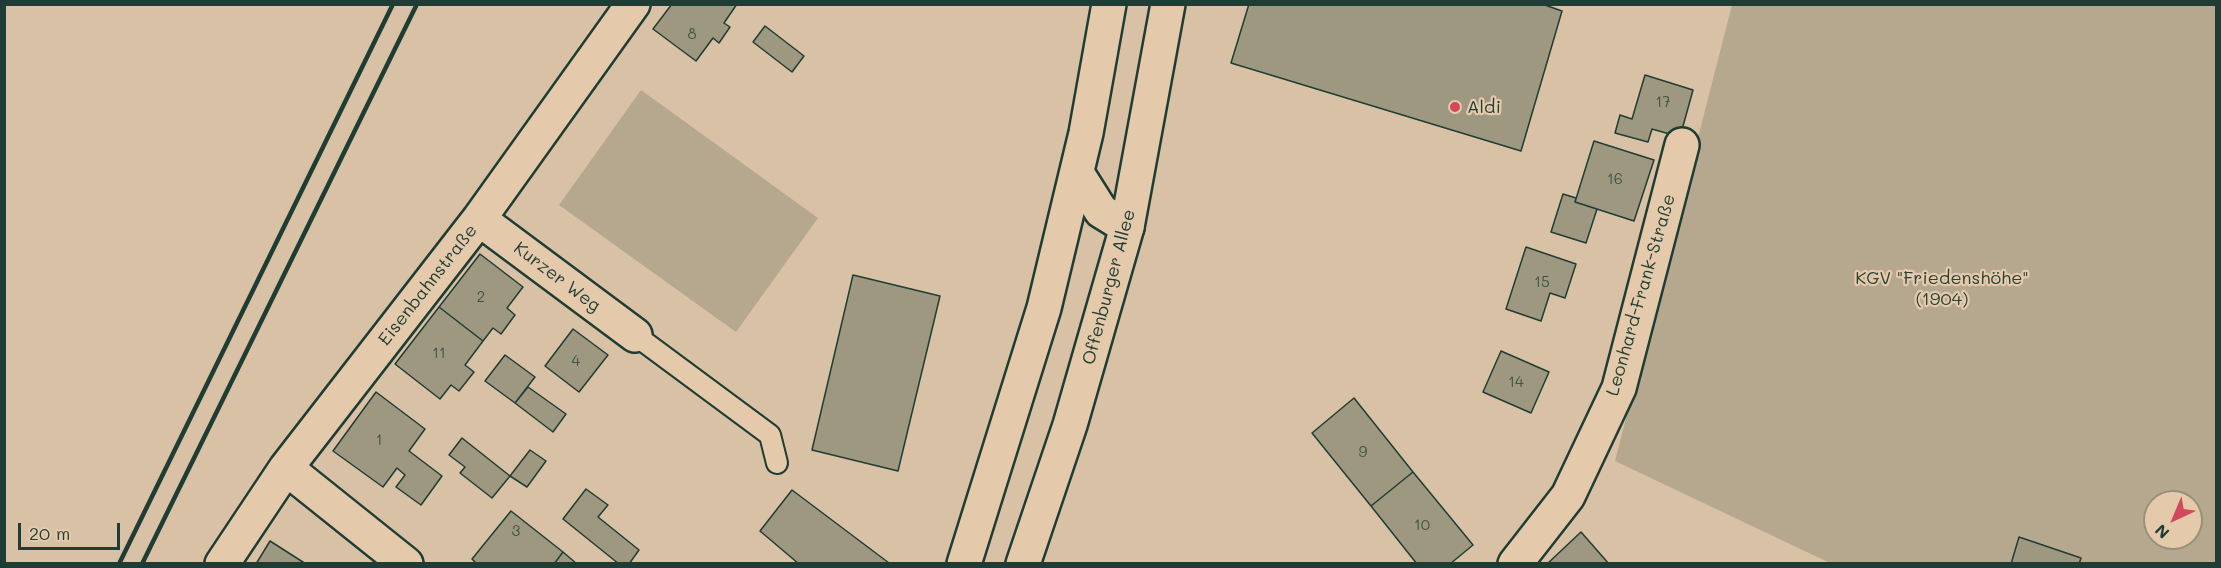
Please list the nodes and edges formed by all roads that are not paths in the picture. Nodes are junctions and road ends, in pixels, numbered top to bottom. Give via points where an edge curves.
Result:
1 (633, 4) edge
2 (1109, 4) edge
3 (1168, 4) edge
4 (1682, 145) dead end
5 (1077, 174) junction
6 (479, 219) junction
7 (1127, 227) junction
8 (635, 335) joint
9 (777, 463) dead end
10 (286, 468) junction
11 (222, 564) edge
12 (406, 564) edge
13 (964, 564) edge
14 (1023, 564) edge
15 (1515, 564) edge

1 - 6 street, Eisenbahnstraße
2 - 5 street
3 - 7 street, Offenburger Allee
4 - 15 street, Leonhard-Frank-Straße via 1619,388 1568,496
5 - 7 street via 1101,212
5 - 13 street via 1040,320
6 - 8 street, Kurzer Weg
6 - 10 street, Eisenbahnstraße
7 - 14 street, Offenburger Allee via 1070,424
8 - 9 lane via 770,435
10 - 11 street, Eisenbahnstraße
10 - 12 street

